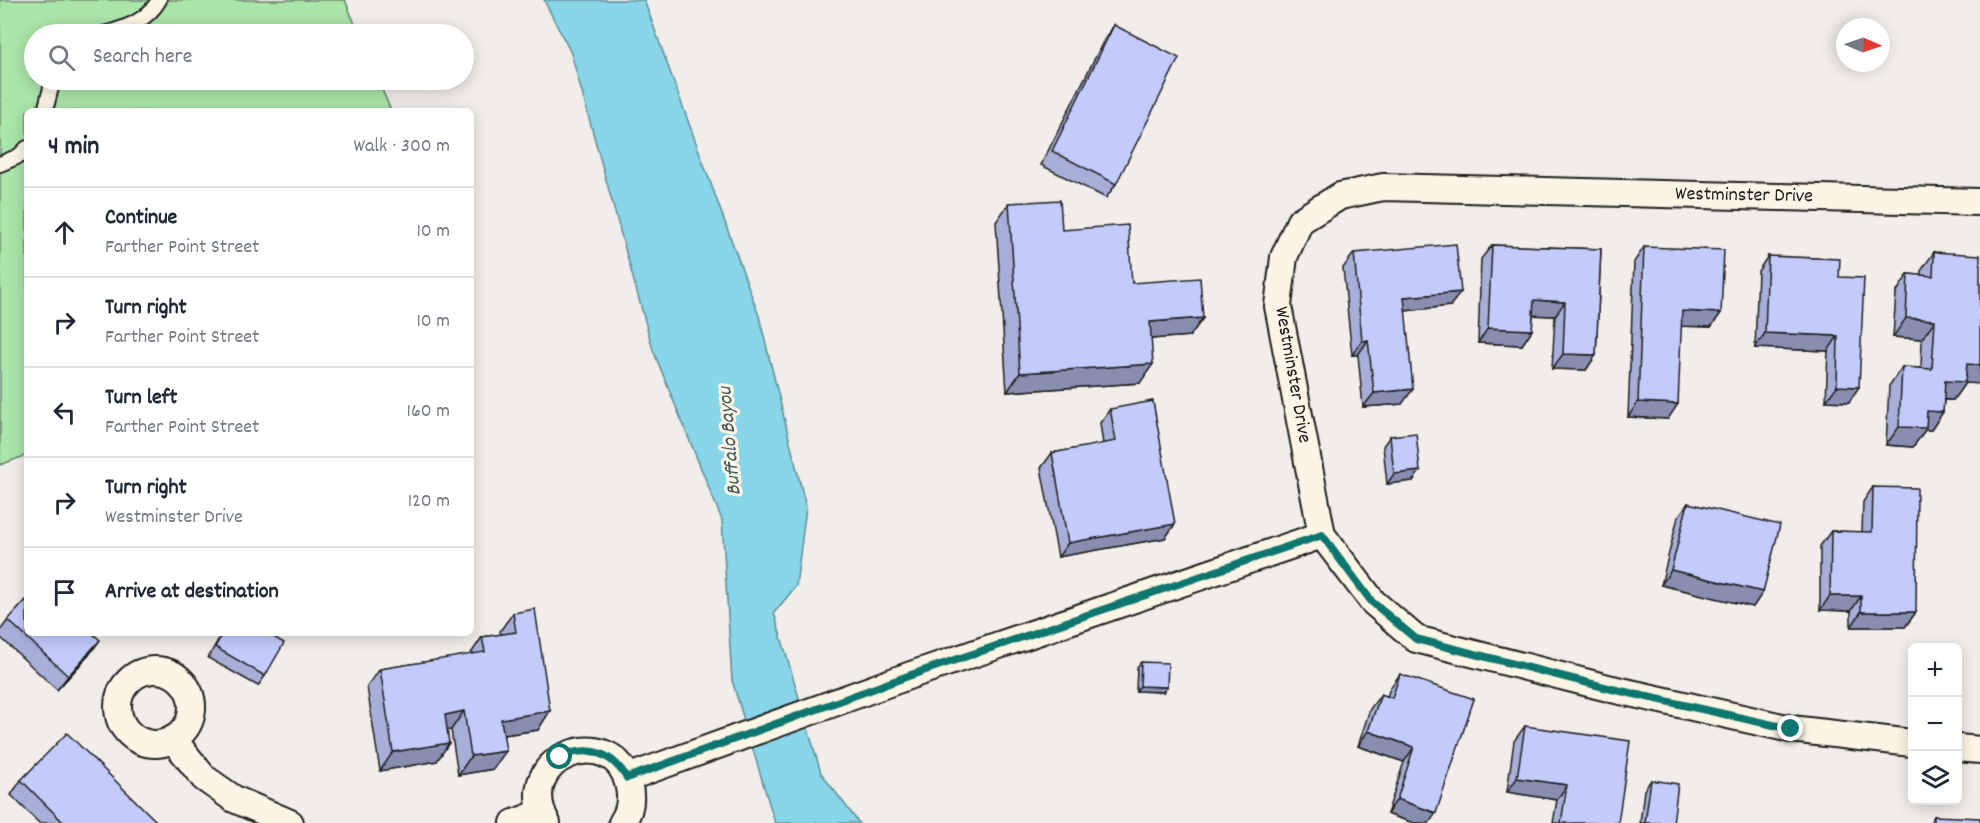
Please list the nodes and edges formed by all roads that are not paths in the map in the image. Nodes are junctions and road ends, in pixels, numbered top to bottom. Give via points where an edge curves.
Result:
1 (159, 0) edge
2 (136, 24) edge
3 (50, 90) edge
4 (46, 108) edge
5 (24, 151) edge
6 (0, 164) edge
7 (1980, 202) edge
8 (1322, 535) junction
9 (173, 740) dead end
10 (1908, 743) edge
11 (1962, 748) edge
12 (1980, 750) edge
13 (627, 778) junction
14 (544, 818) edge
15 (290, 823) edge
16 (514, 823) edge
17 (622, 823) edge

1 - 2 lane via 152,12
3 - 4 lane
5 - 6 lane
7 - 8 street, Westminster Drive via 1383,187 1340,196 1300,221 1284,257 1278,306
8 - 10 street, Westminster Drive via 1372,602 1416,639 1791,729
8 - 13 street via 911,675
9 - 15 street via 204,778 234,799
11 - 12 street
13 - 14 street via 619,765 591,750 560,757 548,767 539,789
13 - 17 street via 630,807
14 - 16 street

